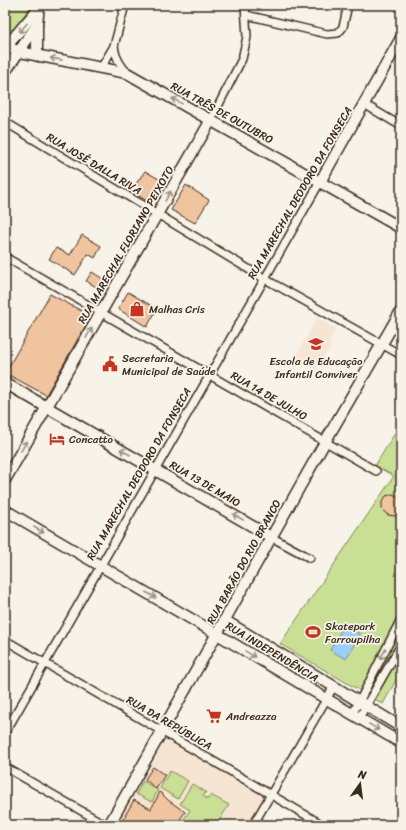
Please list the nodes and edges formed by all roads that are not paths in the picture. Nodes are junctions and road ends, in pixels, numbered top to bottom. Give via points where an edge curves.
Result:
1 (125, 5) edge
2 (245, 5) edge
3 (348, 5) edge
4 (39, 7) edge
5 (246, 15) junction
6 (37, 25) junction
7 (401, 38) edge
8 (114, 46) junction
9 (5, 47) edge
10 (20, 52) junction
11 (38, 56) junction
12 (101, 68) junction
13 (5, 72) edge
14 (127, 73) junction
15 (364, 104) junction
16 (211, 120) junction
17 (5, 122) edge
18 (401, 126) edge
19 (320, 182) junction
20 (157, 215) junction
21 (401, 228) edge
22 (5, 256) edge
23 (265, 279) junction
24 (401, 311) edge
25 (101, 312) junction
26 (382, 344) junction
27 (401, 355) edge
28 (210, 375) junction
29 (5, 383) edge
30 (47, 407) junction
31 (325, 442) junction
32 (156, 470) junction
33 (376, 471) dead end
34 (5, 480) edge
35 (5, 510) edge
36 (271, 537) junction
37 (310, 558) dead end
38 (100, 566) junction
39 (401, 619) edge
40 (224, 620) junction
41 (217, 634) junction
42 (5, 640) edge
43 (401, 644) edge
44 (45, 664) junction
45 (334, 686) junction
46 (327, 699) junction
47 (363, 704) junction
48 (355, 716) junction
49 (401, 727) edge
50 (162, 731) junction
51 (5, 733) edge
52 (401, 743) edge
53 (5, 767) edge
54 (271, 795) junction
55 (106, 825) edge
56 (109, 825) edge
57 (253, 825) edge
58 (323, 825) edge

1 - 8 street
2 - 5 street, RUA MARECHAL FLORIANO PEIXOTO
3 - 5 street via 343,27 338,33 327,34
4 - 6 main road
4 -> 9 main road
5 - 16 street, RUA MARECHAL FLORIANO PEIXOTO via 247,37 242,60
6 - 10 main road
6 - 11 main road
7 - 15 main road, RUA MARECHAL DEODORO DA FONSECA
8 - 12 street
8 - 14 street via 118,61
9 - 10 main road, RUA TRÊS DE OUTUBRO
10 - 11 main road, RUA TRÊS DE OUTUBRO
10 - 13 main road
12 -> 11 main road, RUA TRÊS DE OUTUBRO
12 - 14 main road, RUA TRÊS DE OUTUBRO
16 -> 14 main road, RUA TRÊS DE OUTUBRO
15 - 18 street
15 - 19 main road, RUA MARECHAL DEODORO DA FONSECA
16 - 19 main road, RUA TRÊS DE OUTUBRO
20 -> 16 main road, RUA MARECHAL FLORIANO PEIXOTO
17 - 20 street, RUA JOSÉ DALLA RIVA
19 - 21 main road, RUA TRÊS DE OUTUBRO
19 - 23 street, RUA MARECHAL DEODORO DA FONSECA
20 - 23 street, RUA JOSÉ DALLA RIVA
20 - 25 main road, RUA MARECHAL FLORIANO PEIXOTO
22 - 25 street, RUA 14 DE JULHO
23 - 26 street, RUA JOSÉ DALLA RIVA
23 - 28 street, RUA MARECHAL DEODORO DA FONSECA
24 - 26 main road, RUA BARÃO DO RIO BRANCO
25 - 28 street, RUA 14 DE JULHO
30 -> 25 main road, RUA MARECHAL FLORIANO PEIXOTO
26 - 27 street, RUA JOSÉ DALLA RIVA
26 - 31 main road, RUA BARÃO DO RIO BRANCO
28 - 31 street, RUA 14 DE JULHO
28 - 32 street, RUA MARECHAL DEODORO DA FONSECA
29 - 30 main road, RUA 13 DE MAIO
32 -> 30 main road, RUA 13 DE MAIO
34 -> 30 main road, RUA MARECHAL FLORIANO PEIXOTO
31 - 33 street, RUA 14 DE JULHO
31 - 36 main road, RUA BARÃO DO RIO BRANCO
36 -> 32 main road, RUA 13 DE MAIO
32 - 38 street, RUA MARECHAL DEODORO DA FONSECA
35 -> 38 main road, RUA INDEPENDÊNCIA
36 - 37 street, RUA 13 DE MAIO
36 - 40 main road, RUA BARÃO DO RIO BRANCO
38 -> 41 main road, RUA INDEPENDÊNCIA
38 - 44 street, RUA MARECHAL DEODORO DA FONSECA
39 -> 47 street
40 - 41 main road, RUA BARÃO DO RIO BRANCO
40 - 45 main road, RUA INDEPENDÊNCIA
41 -> 46 main road, RUA INDEPENDÊNCIA
41 - 50 main road, RUA BARÃO DO RIO BRANCO
42 - 44 street, RUA DA REPÚBLICA
43 - 47 street
44 - 50 street, RUA DA REPÚBLICA
44 - 51 street, RUA MARECHAL DEODORO DA FONSECA
45 - 46 street
45 - 47 main road, RUA INDEPENDÊNCIA
46 - 48 main road, RUA INDEPENDÊNCIA
46 - 54 street
47 - 48 street
47 - 49 main road, RUA INDEPENDÊNCIA
48 -> 52 main road, RUA INDEPENDÊNCIA
50 - 54 street, RUA DA REPÚBLICA
50 - 56 main road, RUA BARÃO DO RIO BRANCO
53 - 55 street
54 - 57 street
54 - 58 street, RUA DA REPÚBLICA

